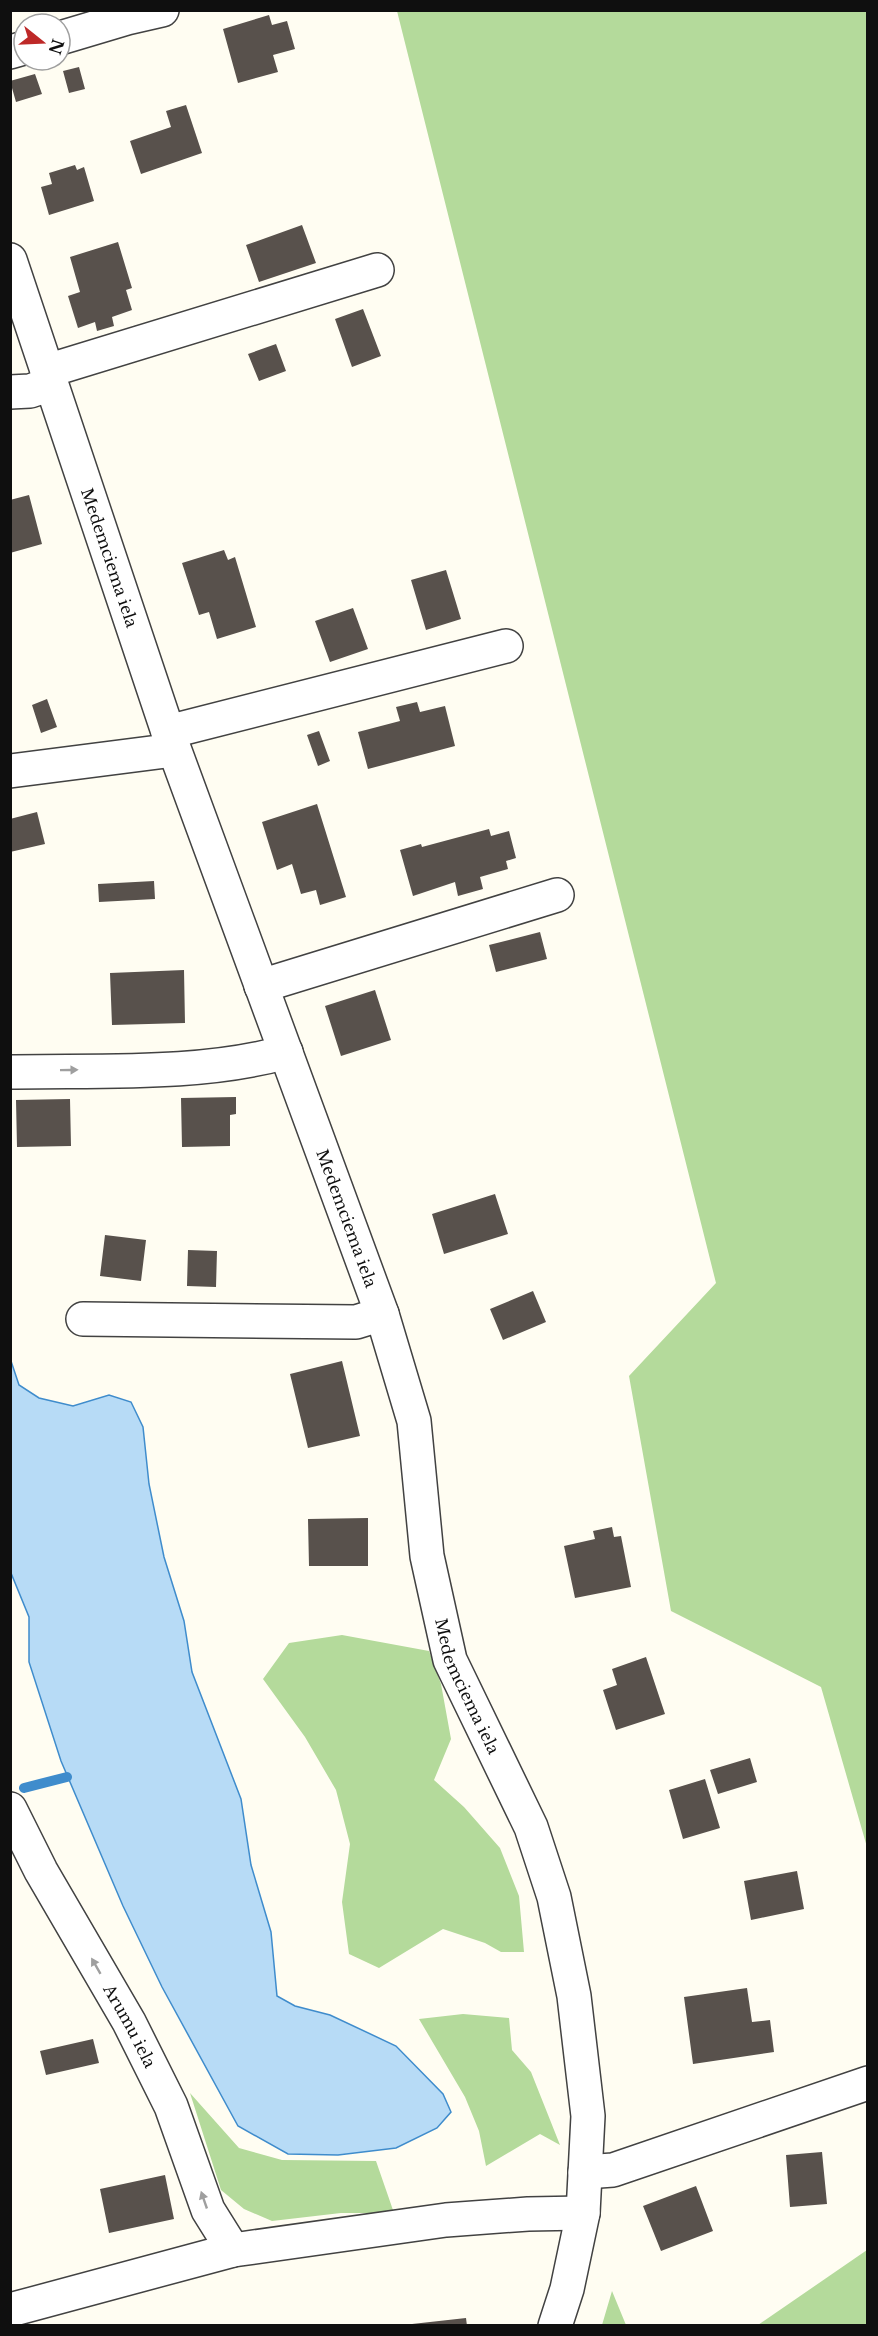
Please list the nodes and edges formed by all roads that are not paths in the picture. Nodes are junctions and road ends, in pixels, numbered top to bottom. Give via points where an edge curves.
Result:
1 (162, 10) edge
2 (127, 14) edge
3 (72, 34) edge
4 (10, 260) edge
5 (377, 270) dead end
6 (49, 377) junction
7 (10, 392) edge
8 (506, 646) dead end
9 (171, 741) junction
10 (10, 771) edge
11 (557, 895) dead end
12 (261, 986) junction
13 (286, 1052) junction
14 (10, 1072) edge
15 (382, 1314) junction
16 (83, 1319) dead end
17 (10, 1809) edge
18 (867, 2083) edge
19 (585, 2172) junction
20 (583, 2213) junction
21 (233, 2250) junction
22 (10, 2310) edge
23 (555, 2325) edge

1 - 2 street
2 - 3 street
4 - 6 street, Medemciema iela
5 - 6 street
6 - 7 street via 30,391
6 - 9 street, Medemciema iela
8 - 9 street
9 - 10 street
9 - 12 street, Medemciema iela
11 - 12 street
12 - 13 street, Medemciema iela
14 -> 13 street via 196,1068
13 - 15 street, Medemciema iela
15 - 16 street via 356,1322
15 - 19 street, Medemciema iela via 414,1421 427,1556 450,1660 531,1827 554,1897 574,1996 588,2116
21 -> 17 street, Arumu iela via 208,2210 171,2106 129,2022 41,1871
18 - 19 street via 613,2170
19 - 20 street, Medemciema iela
20 - 21 street via 446,2220
20 - 23 street, Medemciema iela
21 - 22 street

